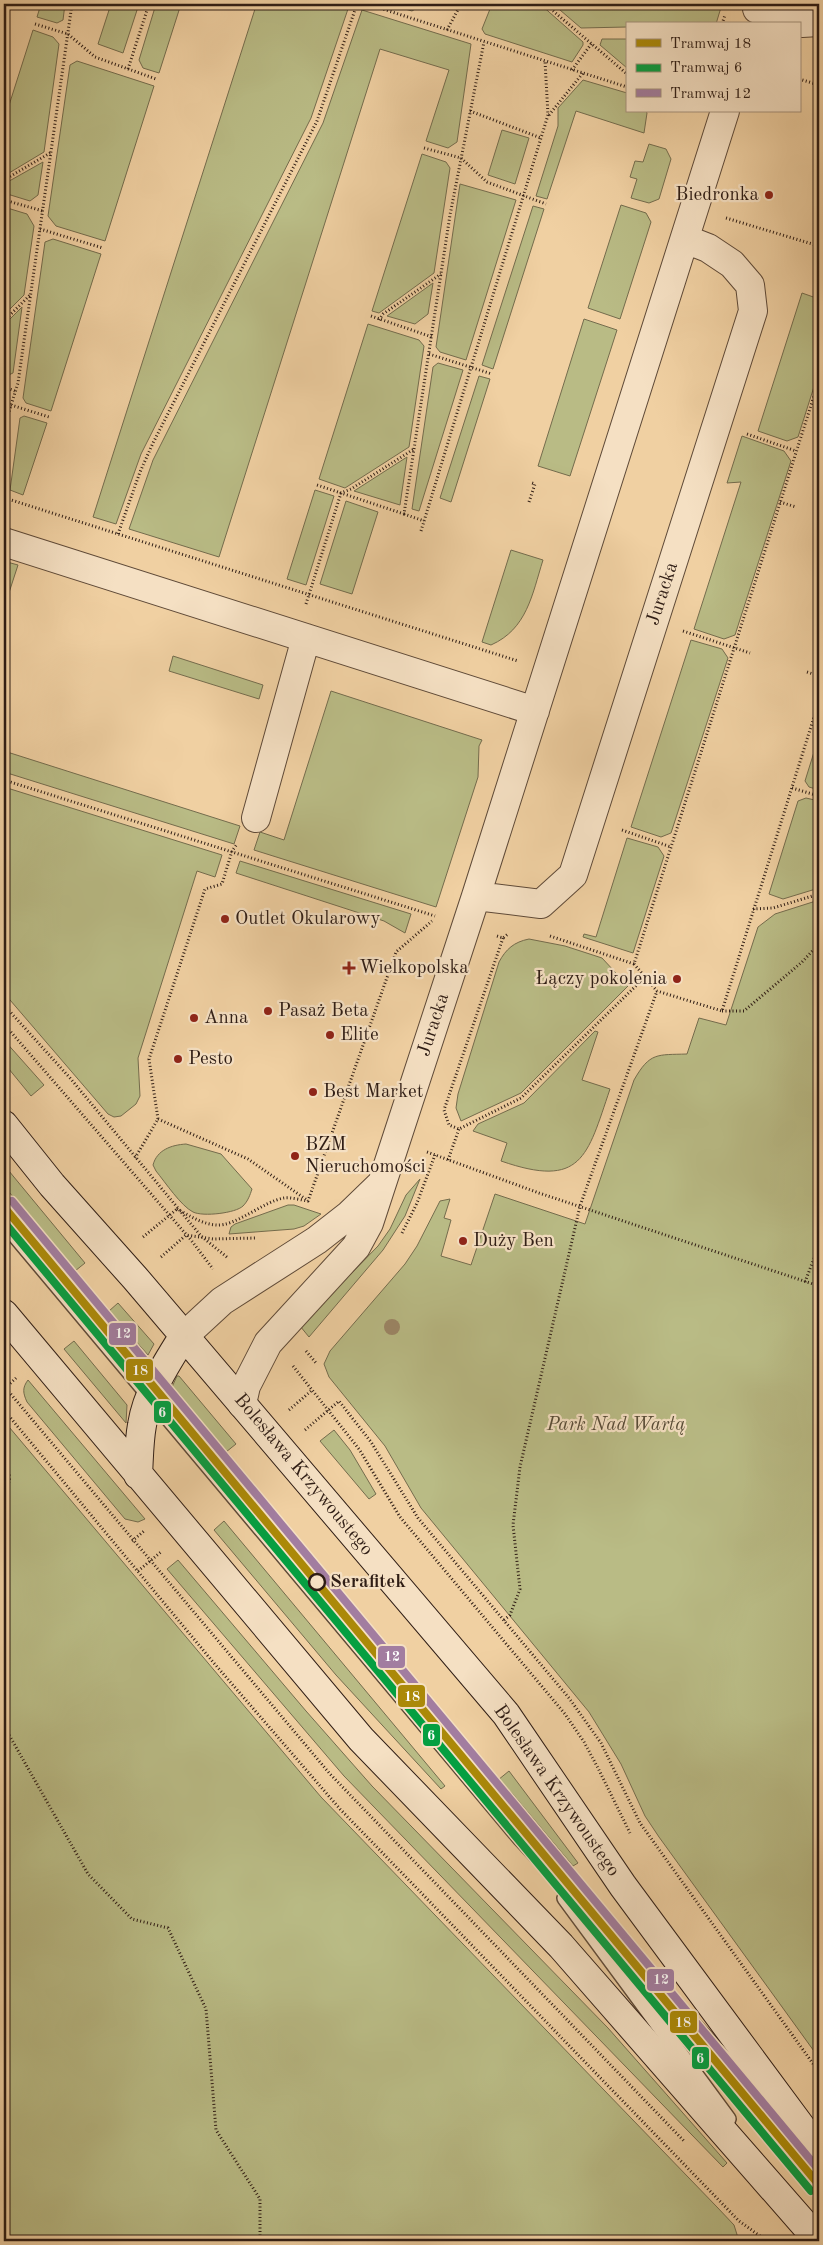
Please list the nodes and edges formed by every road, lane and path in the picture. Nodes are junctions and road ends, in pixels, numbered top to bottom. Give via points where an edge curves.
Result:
1 (72, 4) edge
2 (149, 4) edge
3 (357, 4) edge
4 (367, 4) edge
5 (461, 4) edge
6 (545, 4) edge
7 (756, 12) edge
8 (819, 22) edge
9 (34, 24) dead end
10 (448, 30) junction
11 (68, 34) junction
12 (484, 42) junction
13 (592, 43) junction
14 (545, 61) junction
15 (128, 69) junction
16 (572, 70) junction
17 (583, 73) junction
18 (626, 73) edge
19 (156, 79) dead end
20 (800, 79) edge
21 (819, 84) edge
22 (626, 87) edge
23 (470, 111) junction
24 (725, 112) edge
25 (548, 115) junction
26 (541, 138) junction
27 (424, 148) dead end
28 (51, 153) junction
29 (461, 158) junction
30 (4, 180) edge
31 (523, 197) junction
32 (4, 200) edge
33 (546, 204) dead end
34 (42, 212) junction
35 (721, 216) dead end
36 (40, 229) junction
37 (685, 239) junction
38 (819, 246) edge
39 (103, 248) dead end
40 (441, 274) junction
41 (31, 295) junction
42 (370, 316) dead end
43 (379, 320) junction
44 (4, 321) edge
45 (432, 337) junction
46 (429, 354) junction
47 (471, 368) junction
48 (492, 374) dead end
49 (819, 380) edge
50 (4, 387) edge
51 (16, 391) junction
52 (11, 405) junction
53 (48, 417) dead end
54 (718, 423) junction
55 (4, 428) edge
56 (414, 449) junction
57 (796, 451) junction
58 (534, 483) dead end
59 (317, 485) dead end
60 (341, 493) junction
61 (4, 494) edge
62 (529, 502) dead end
63 (780, 502) junction
64 (796, 507) dead end
65 (404, 514) junction
66 (424, 521) junction
67 (420, 531) dead end
68 (118, 534) junction
69 (4, 542) edge
70 (309, 594) junction
71 (654, 622) junction
72 (306, 638) junction
73 (734, 648) junction
74 (750, 653) dead end
75 (518, 661) dead end
76 (807, 672) dead end
77 (819, 676) edge
78 (819, 701) edge
79 (535, 711) junction
80 (4, 780) edge
81 (792, 788) junction
82 (819, 796) edge
83 (256, 818) joint
84 (590, 820) junction
85 (671, 846) junction
86 (232, 851) junction
87 (819, 894) edge
88 (476, 896) junction
89 (753, 909) junction
90 (511, 932) dead end
91 (491, 934) dead end
92 (550, 936) dead end
93 (504, 938) junction
94 (819, 944) edge
95 (634, 964) junction
96 (645, 977) junction
97 (657, 991) junction
98 (4, 1005) edge
99 (722, 1011) junction
100 (4, 1024) edge
101 (158, 1119) junction
102 (4, 1125) edge
103 (459, 1129) junction
104 (135, 1158) junction
105 (382, 1183) junction
106 (308, 1201) junction
107 (580, 1206) junction
108 (4, 1222) edge
109 (262, 1238) dead end
110 (819, 1252) edge
111 (805, 1282) junction
112 (819, 1286) edge
113 (4, 1314) edge
114 (184, 1337) junction
115 (4, 1386) edge
116 (311, 1391) dead end
117 (151, 1397) junction
118 (339, 1401) dead end
119 (242, 1404) junction
120 (4, 1410) edge
121 (4, 1462) edge
122 (138, 1475) junction
123 (4, 1501) edge
124 (504, 1620) junction
125 (4, 1726) edge
126 (633, 1838) dead end
127 (521, 1839) junction
128 (819, 2072) edge
129 (690, 2147) dead end
130 (819, 2151) edge
131 (819, 2160) edge
132 (815, 2236) edge
133 (260, 2241) edge
134 (767, 2241) edge

1 - 11 path
2 - 15 path
3 - 68 path via 317,121 153,443
4 - 10 path
5 - 10 path
6 - 13 path
7 - 8 street via 802,22
9 - 11 path
10 - 12 path
11 - 15 path via 95,57
11 - 28 path
12 - 14 path
12 - 23 path
13 - 16 path
13 - 18 path
14 - 16 path
14 - 25 path
15 - 19 path
16 - 17 path
17 - 22 path
17 - 25 path
20 - 21 path
23 - 26 path
23 - 29 path
24 - 37 street, Juracka
25 - 26 path
26 - 31 path
27 - 29 path
28 - 30 path
28 - 34 path
29 - 31 path via 487,182
29 - 40 path
31 - 33 path
31 - 47 path
32 - 34 path
34 - 36 path
35 - 38 path
36 - 39 path
36 - 41 path
37 - 54 street, Juracka via 708,248 732,264 750,285 753,311
37 - 79 street, Juracka
40 - 43 path
40 - 45 path
41 - 44 path
41 - 51 path
42 - 43 path
43 - 45 path
45 - 46 path
46 - 47 path
46 - 56 path
47 - 48 path
47 - 66 path
49 - 57 path
50 - 51 path
51 - 52 path
52 - 53 path
52 - 55 path
54 - 57 path
54 - 71 street, Juracka
56 - 60 path
56 - 65 path
57 - 63 path
58 - 62 path
59 - 60 path
60 - 65 path
60 - 70 path
61 - 68 path via 8,499
63 - 64 path
63 - 73 path
65 - 66 path
66 - 67 path
68 - 70 path
69 - 72 street
70 - 72 path via 300,626
70 - 75 path
71 - 73 path
71 - 84 street, Juracka
72 - 79 street
72 - 83 street
73 - 74 path
73 - 85 path
76 - 77 path
78 - 81 path
79 - 88 street, Juracka
80 - 86 path
81 - 82 path
81 - 89 path
83 - 86 path via 243,824
84 - 85 path
84 - 88 street, Juracka via 573,875 541,904
85 - 95 path
86 - 101 path via 222,884 205,889 149,1059
86 - 106 path via 437,917 396,952
87 - 89 path via 773,908
88 - 105 street, Juracka
89 - 99 path
90 - 93 path
91 - 93 path
92 - 95 path
93 - 103 path via 444,1110 449,1125
94 - 99 path via 744,1011
95 - 96 path
96 - 97 path
96 - 103 path via 521,1098
97 - 99 path
97 - 107 path
98 - 104 path via 70,1078
100 - 109 path via 186,1235 213,1239
101 - 104 path
101 - 106 path via 248,1159
102 - 114 street, Bolesława Krzywoustego
103 - 107 path via 448,1160
104 - 106 path via 177,1209 202,1223 219,1226 285,1198
105 - 114 street, Juracka via 317,1240 222,1301
105 - 119 street, Juracka via 369,1223 356,1246 268,1343 249,1380
107 - 111 path
107 - 124 path via 520,1467 513,1525 520,1589 510,1615
108 - 117 lane
110 - 111 path
111 - 112 path
113 - 122 street
114 - 117 street, Juracka via 164,1366
114 - 119 street, Bolesława Krzywoustego
115 - 129 path via 330,1774
116 - 126 path via 359,1449 404,1522 565,1714 592,1756
117 - 122 street, Juracka via 142,1423
117 - 127 lane
118 - 124 path via 371,1442 418,1518
119 - 130 street, Bolesława Krzywoustego via 506,1714 622,1886
120 - 134 path via 340,1809 739,2221
121 - 123 path via 10,1476
122 - 132 street via 361,1739 561,1946
124 - 128 path via 591,1728 611,1761 640,1823
125 - 133 path via 88,1874 132,1919 168,1928 206,2009 216,2130 260,2199
127 - 131 lane
127 - 132 lane

